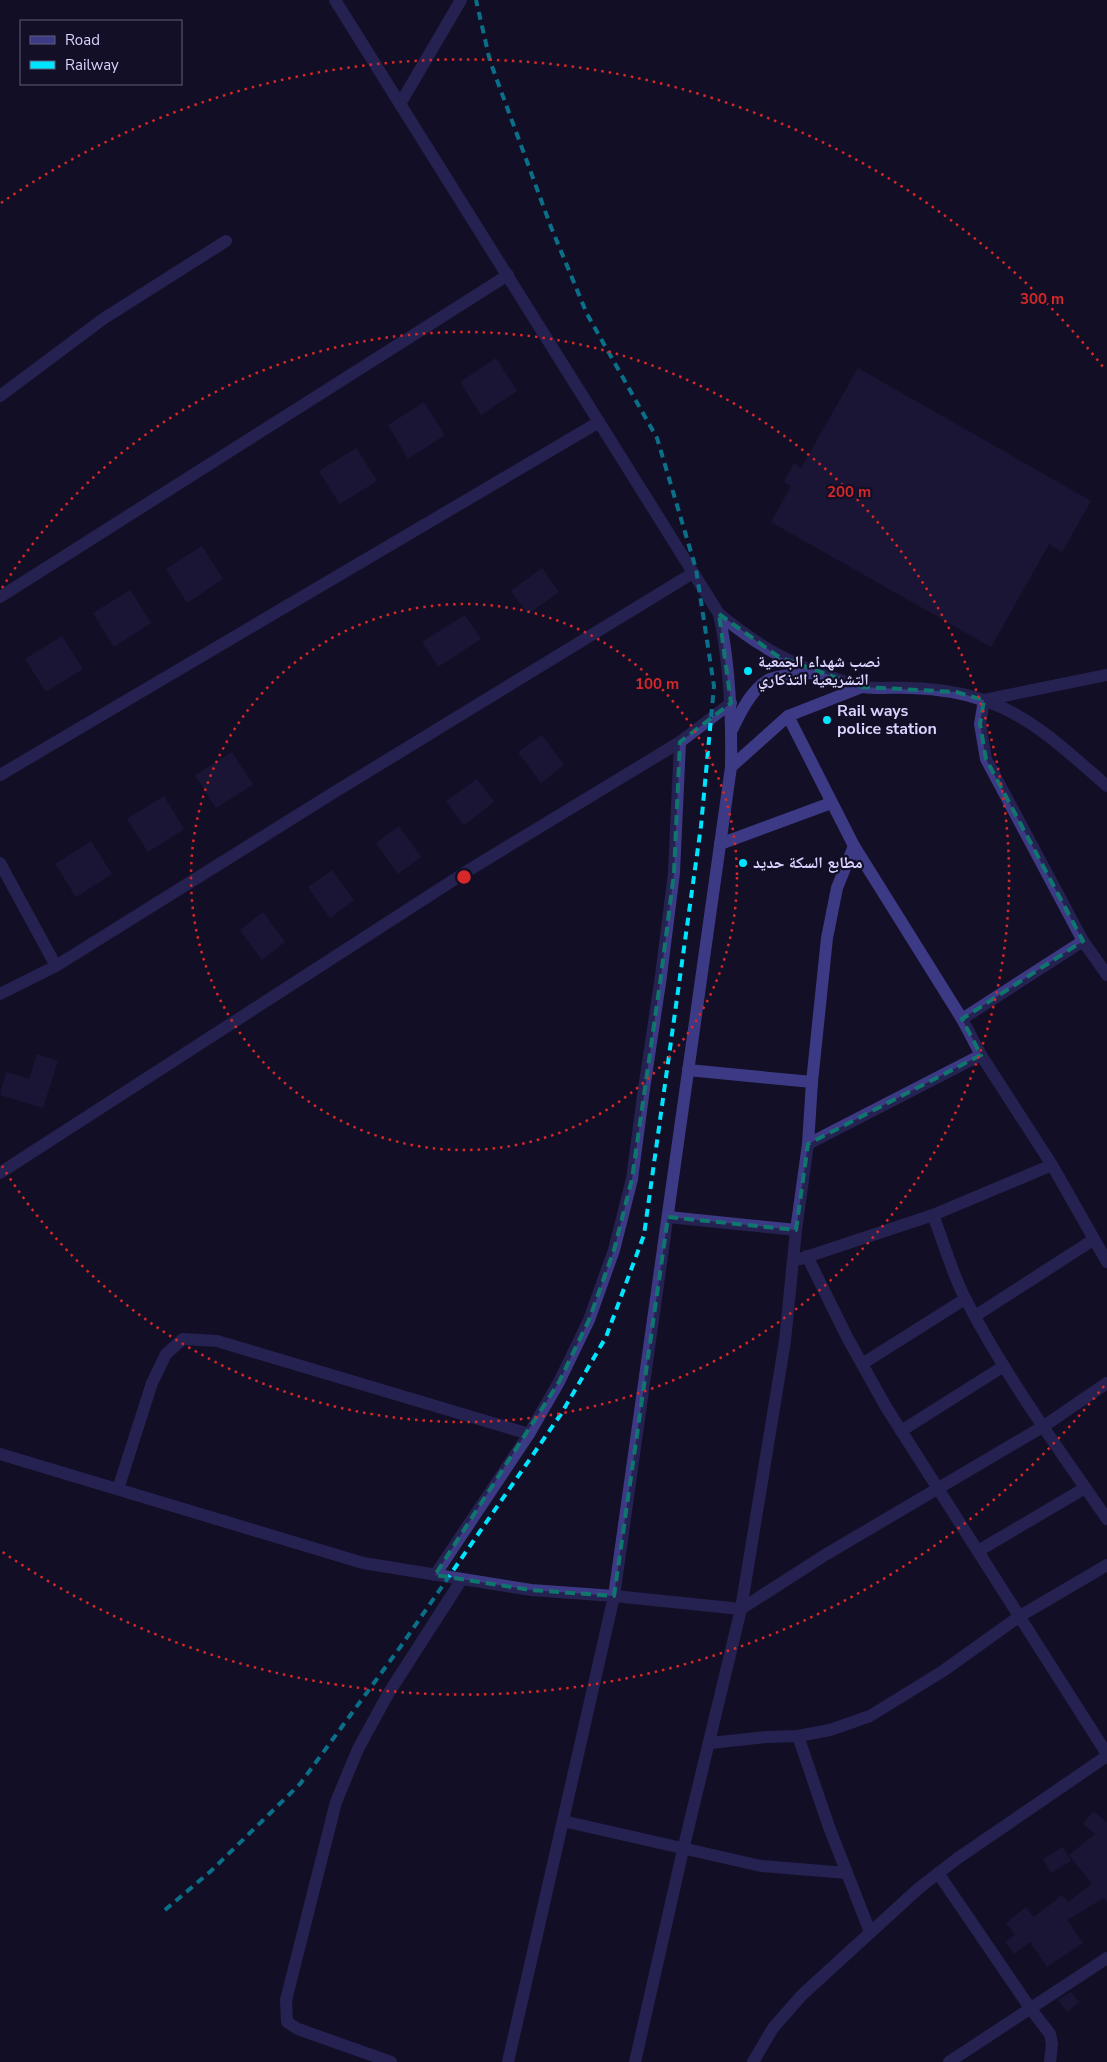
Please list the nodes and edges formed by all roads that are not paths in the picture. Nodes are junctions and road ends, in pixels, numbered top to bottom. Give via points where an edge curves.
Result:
1 (335, 0) edge
2 (461, 0) edge
3 (400, 104) junction
4 (226, 241) dead end
5 (508, 276) junction
6 (0, 396) edge
7 (599, 422) junction
8 (693, 573) junction
9 (0, 597) edge
10 (719, 614) junction
11 (817, 673) junction
12 (1107, 676) edge
13 (862, 687) junction
14 (984, 700) junction
15 (731, 703) junction
16 (788, 716) junction
17 (732, 730) junction
18 (680, 742) junction
19 (731, 768) junction
20 (0, 775) edge
21 (1107, 786) edge
22 (831, 803) junction
23 (720, 844) junction
24 (854, 846) junction
25 (0, 863) edge
26 (1083, 941) junction
27 (56, 966) junction
28 (1107, 975) edge
29 (0, 994) edge
30 (962, 1019) junction
31 (981, 1054) junction
32 (688, 1070) junction
33 (812, 1082) junction
34 (808, 1144) junction
35 (1052, 1165) junction
36 (0, 1173) edge
37 (933, 1215) junction
38 (668, 1216) junction
39 (796, 1230) junction
40 (1093, 1240) junction
41 (808, 1256) junction
42 (794, 1261) junction
43 (1107, 1262) edge
44 (965, 1298) junction
45 (975, 1316) junction
46 (862, 1364) junction
47 (1004, 1366) junction
48 (1107, 1383) edge
49 (1044, 1426) junction
50 (901, 1431) junction
51 (528, 1434) junction
52 (0, 1454) edge
53 (1085, 1488) junction
54 (118, 1489) junction
55 (938, 1490) junction
56 (1107, 1519) edge
57 (978, 1551) junction
58 (1107, 1565) edge
59 (435, 1576) junction
60 (462, 1579) junction
61 (614, 1596) junction
62 (741, 1609) junction
63 (1020, 1616) junction
64 (798, 1736) junction
65 (710, 1743) junction
66 (1107, 1755) edge
67 (563, 1821) junction
68 (683, 1850) junction
69 (847, 1873) junction
70 (938, 1873) junction
71 (870, 1932) junction
72 (1107, 1958) edge
73 (1030, 2008) junction
74 (391, 2062) edge
75 (508, 2062) edge
76 (635, 2062) edge
77 (753, 2062) edge
78 (949, 2062) edge
79 (1050, 2062) edge

1 - 3 street
2 - 3 street
3 - 5 street
4 - 6 street via 103,319
5 - 7 street
5 - 9 street
7 - 8 street
7 - 20 street
8 - 10 street
8 - 27 street via 333,792
10 - 11 street via 779,657
10 - 15 street via 729,668
11 - 13 street
11 - 17 street via 769,680 744,704
12 - 14 street
13 - 14 street via 956,692
13 - 16 street
14 - 21 street via 1014,712
14 - 26 street via 980,724 986,759
15 - 17 street
15 - 18 street
16 - 19 street
16 - 22 street
17 - 19 street
18 - 36 street via 469,870
18 - 51 street via 674,873 632,1178 614,1250 589,1320 559,1382
19 - 23 street
22 - 23 street
22 - 24 street
23 - 32 street
24 - 30 street
24 - 33 street via 837,888 827,938
25 - 27 street
26 - 28 street
26 - 30 street
27 - 29 street
30 - 31 street
31 - 34 street
31 - 35 street
32 - 33 street
32 - 38 street
33 - 34 street
34 - 39 street
35 - 37 street
35 - 40 street
37 - 41 street
37 - 44 street
38 - 39 street
38 - 61 street
39 - 42 street
40 - 43 street
40 - 45 street
41 - 42 street
41 - 46 street
42 - 62 street via 785,1342
44 - 45 street
44 - 46 street
45 - 47 street
46 - 50 street
47 - 49 street
47 - 50 street
48 - 49 street
49 - 53 street
49 - 55 street
50 - 55 street
51 - 54 street via 217,1341 184,1339 166,1354 152,1383
51 - 59 street
52 - 54 street
53 - 56 street
53 - 57 street
54 - 59 street via 363,1563
55 - 57 street
55 - 62 street via 825,1555
57 - 63 street
58 - 63 street
59 - 60 street
60 - 61 street via 531,1590
60 - 74 street via 388,1694 358,1749 336,1802 286,2000 287,2022 298,2029
61 - 62 street
61 - 67 street
62 - 65 street
63 - 64 street via 943,1671 870,1716 830,1730
63 - 66 street
64 - 65 street
64 - 69 street
65 - 68 street
66 - 70 street
67 - 68 street
67 - 75 street
68 - 69 street via 761,1866
68 - 76 street
69 - 71 street
70 - 71 street
70 - 73 street
71 - 77 street via 802,1995 773,2028
72 - 73 street
73 - 78 street
73 - 79 street via 1050,2034

